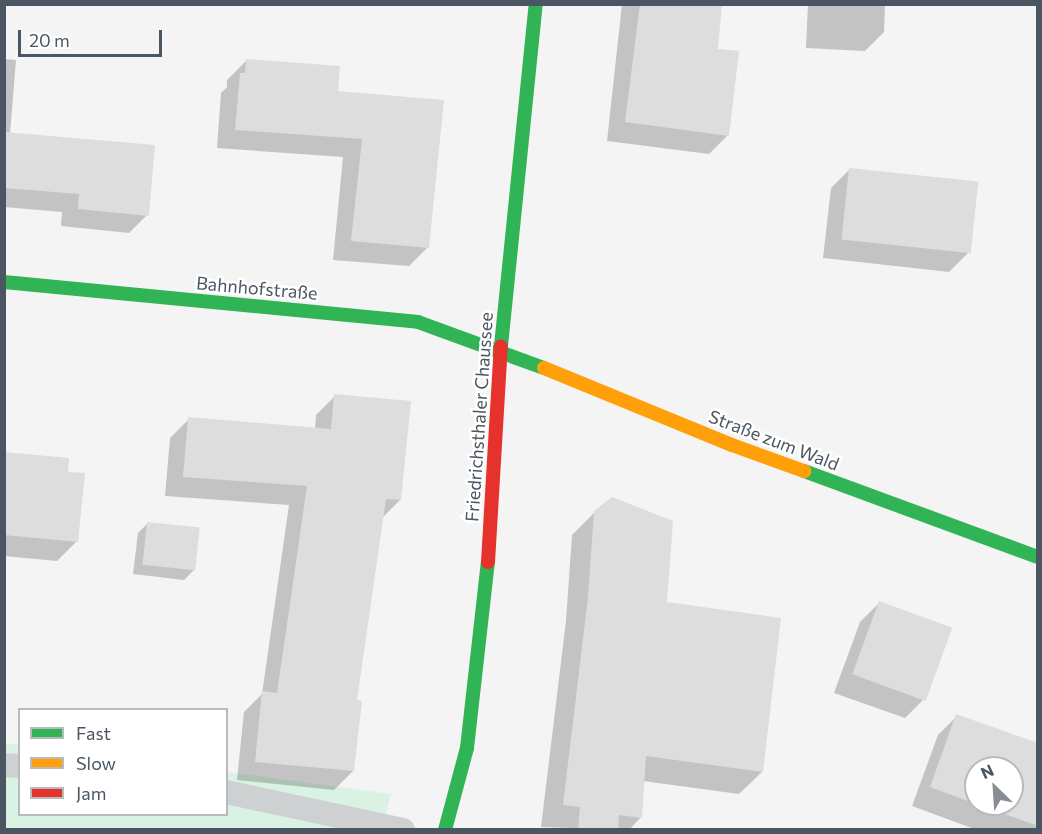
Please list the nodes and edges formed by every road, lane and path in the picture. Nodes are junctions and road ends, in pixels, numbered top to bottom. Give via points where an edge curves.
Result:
1 (536, 4) edge
2 (4, 282) edge
3 (501, 350) junction
4 (1038, 557) edge
5 (228, 792) edge
6 (403, 830) edge
7 (445, 830) edge

1 - 3 street, Friedrichsthaler Chaussee
2 - 3 street, Bahnhofstraße via 418,322
3 - 4 street, Straße zum Wald via 732,445
3 - 7 street, Friedrichsthaler Chaussee via 486,573 467,748
5 - 6 lane

